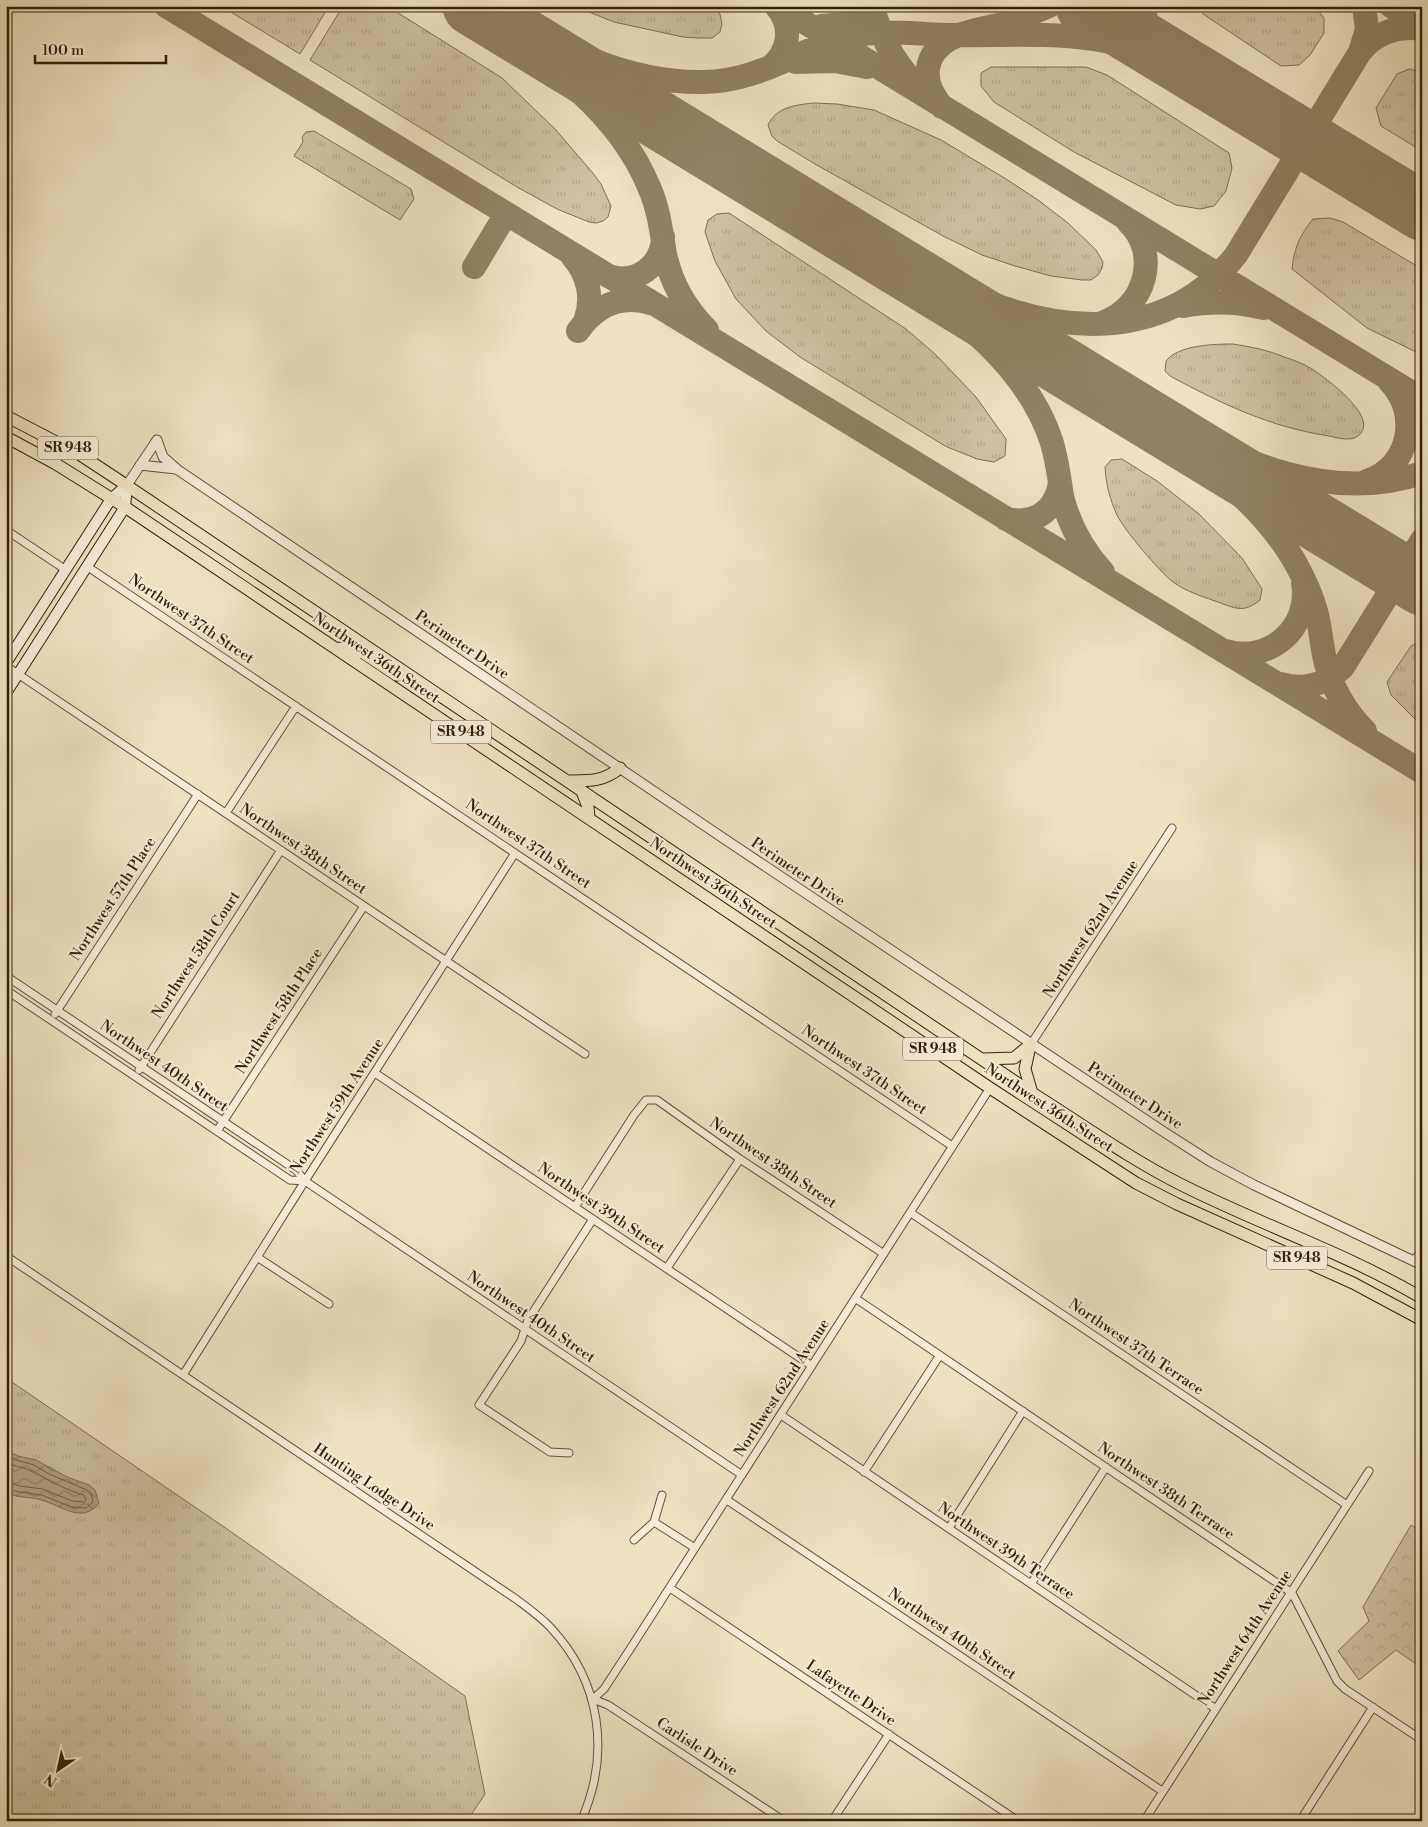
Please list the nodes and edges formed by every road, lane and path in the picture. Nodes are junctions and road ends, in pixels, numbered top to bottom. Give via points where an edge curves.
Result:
1 (6, 416) edge
2 (6, 438) edge
3 (140, 465) junction
4 (178, 470) junction
5 (127, 485) junction
6 (112, 499) junction
7 (125, 507) junction
8 (6, 530) edge
9 (88, 567) junction
10 (66, 570) junction
11 (332, 623) junction
12 (334, 646) junction
13 (6, 665) edge
14 (18, 674) junction
15 (408, 674) junction
16 (6, 693) edge
17 (296, 706) junction
18 (479, 722) junction
19 (448, 724) junction
20 (620, 768) junction
21 (568, 781) junction
22 (581, 790) junction
23 (198, 794) junction
24 (226, 813) junction
25 (618, 814) junction
26 (589, 818) junction
27 (1172, 828) dead end
28 (281, 850) junction
29 (516, 853) junction
30 (364, 906) junction
31 (780, 924) junction
32 (770, 940) junction
33 (446, 961) junction
34 (6, 976) edge
35 (6, 990) edge
36 (57, 1010) junction
37 (51, 1020) junction
38 (1031, 1044) junction
39 (585, 1054) dead end
40 (983, 1059) junction
41 (141, 1066) junction
42 (375, 1073) junction
43 (135, 1076) junction
44 (990, 1088) junction
45 (1032, 1093) junction
46 (224, 1122) junction
47 (217, 1131) junction
48 (952, 1146) junction
49 (740, 1158) junction
50 (305, 1181) junction
51 (1178, 1183) junction
52 (1170, 1201) junction
53 (575, 1207) junction
54 (910, 1212) junction
55 (593, 1219) junction
56 (1422, 1250) edge
57 (884, 1254) junction
58 (6, 1256) edge
59 (257, 1257) junction
60 (1418, 1263) edge
61 (667, 1268) junction
62 (855, 1298) junction
63 (1422, 1298) edge
64 (329, 1304) dead end
65 (1422, 1320) edge
66 (526, 1330) junction
67 (940, 1355) junction
68 (812, 1366) junction
69 (183, 1376) junction
70 (1023, 1411) junction
71 (781, 1416) junction
72 (569, 1453) dead end
73 (1106, 1466) junction
74 (1369, 1471) dead end
75 (864, 1472) junction
76 (742, 1475) junction
77 (662, 1494) dead end
78 (727, 1500) junction
79 (1347, 1505) junction
80 (654, 1522) junction
81 (949, 1528) junction
82 (634, 1540) dead end
83 (695, 1548) junction
84 (1031, 1584) junction
85 (670, 1588) junction
86 (1292, 1593) junction
87 (593, 1699) junction
88 (1373, 1707) junction
89 (1216, 1709) junction
90 (889, 1734) junction
91 (1422, 1740) edge
92 (1162, 1791) junction
93 (581, 1821) edge
94 (784, 1821) edge
95 (832, 1821) edge
96 (1018, 1821) edge
97 (1144, 1821) edge
98 (1300, 1821) edge

1 - 5 main road, Northwest 36th Street / SR 948 via 79,454
2 - 6 main road, Northwest 36th Street / SR 948
3 - 4 street, Perimeter Drive
3 - 4 street, Perimeter Drive via 156,440 163,456
3 - 5 street
4 - 20 street, Perimeter Drive
5 - 6 main road
5 - 7 main road
5 - 11 main road, Northwest 36th Street / SR 948
6 - 7 main road, Northwest 36th Street / SR 948
6 - 10 main road
7 - 9 main road
7 - 12 main road, Northwest 36th Street / SR 948
8 - 10 street
9 - 14 main road
9 - 17 street, Northwest 37th Street
10 - 13 main road
11 - 12 main road via 337,635
11 - 15 main road, Northwest 36th Street / SR 948
12 - 15 main road via 363,653 396,675
12 - 19 main road, Northwest 36th Street / SR 948
13 - 14 street, Northwest 38th Street
14 - 16 main road
14 - 23 street, Northwest 38th Street
15 - 18 main road, Northwest 36th Street / SR 948
17 - 24 street
17 - 29 street, Northwest 37th Street
18 - 19 main road via 466,720
18 - 21 main road, Northwest 36th Street / SR 948
19 - 26 main road, Northwest 36th Street / SR 948
20 - 21 main road via 595,781
20 - 38 street, Perimeter Drive
21 - 22 main road, Northwest 36th Street / SR 948
22 - 25 main road, Northwest 36th Street / SR 948
22 - 26 main road
23 - 24 street, Northwest 38th Street
23 - 36 street, Northwest 57th Place
24 - 28 street, Northwest 38th Street
25 - 26 main road via 598,814
25 - 31 main road, Northwest 36th Street / SR 948
26 - 32 main road, Northwest 36th Street / SR 948
27 - 38 street, Northwest 62nd Avenue
28 - 30 street, Northwest 38th Street
28 - 41 street, Northwest 58th Court
29 - 33 street, Northwest 59th Avenue
29 - 48 street, Northwest 37th Street
30 - 33 street, Northwest 38th Street
30 - 46 street, Northwest 58th Place
31 - 32 main road
31 - 40 main road, Northwest 36th Street / SR 948
32 - 44 main road, Northwest 36th Street / SR 948
33 - 39 street, Northwest 38th Street
33 - 42 street, Northwest 59th Avenue
34 - 36 street, Northwest 40th Street
35 - 37 street, Northwest 40th Street
36 - 37 street, Northwest 57th Place
36 - 41 street, Northwest 40th Street
37 - 43 street, Northwest 40th Street
38 - 40 main road via 1014,1058
38 - 45 main road via 1025,1069
38 - 60 street, Perimeter Drive via 1211,1162
40 - 45 main road, Northwest 36th Street / SR 948
41 - 43 street, Northwest 58th Court
41 - 46 street, Northwest 40th Street
42 - 50 street, Northwest 59th Avenue
42 - 53 street, Northwest 39th Street
43 - 47 street, Northwest 40th Street
44 - 48 street, Northwest 62nd Avenue
44 - 52 main road, Northwest 36th Street / SR 948 via 1136,1183
45 - 51 main road, Northwest 36th Street / SR 948
46 - 47 street, Northwest 58th Place
46 - 50 street, Northwest 40th Street via 296,1170
47 - 50 street, Northwest 40th Street via 290,1180
48 - 54 street, Northwest 62nd Avenue
49 - 53 street, Northwest 38th Street via 657,1100 646,1100
49 - 57 street, Northwest 38th Street
49 - 61 street
50 - 59 street, Northwest 59th Avenue
50 - 66 street, Northwest 40th Street
51 - 52 main road
51 - 63 main road, Northwest 36th Street / SR 948 via 1360,1265
52 - 65 main road, Northwest 36th Street / SR 948 via 1353,1283
53 - 55 street, Northwest 39th Street
54 - 57 street, Northwest 62nd Avenue
54 - 79 street, Northwest 37th Terrace
55 - 61 street, Northwest 39th Street
55 - 66 street via 528,1320
56 - 60 street
57 - 62 street, Northwest 62nd Avenue
58 - 69 street, Hunting Lodge Drive
59 - 64 street
59 - 69 street, Northwest 59th Avenue
61 - 68 street, Northwest 39th Street
62 - 67 street, Northwest 38th Terrace
62 - 68 street, Northwest 62nd Avenue
66 - 72 street via 479,1405 550,1452
66 - 76 street, Northwest 40th Street
67 - 70 street, Northwest 38th Terrace
67 - 75 street
68 - 71 street, Northwest 62nd Avenue
69 - 87 street, Hunting Lodge Drive via 534,1612 566,1647
70 - 73 street, Northwest 38th Terrace
70 - 81 street
71 - 75 street, Northwest 39th Terrace
71 - 76 street, Northwest 62nd Avenue
73 - 84 street
73 - 86 street, Northwest 38th Terrace
74 - 79 street, Northwest 64th Avenue
75 - 81 street, Northwest 39th Terrace
76 - 78 street, Northwest 62nd Avenue
77 - 80 street
78 - 83 street, Northwest 62nd Avenue
78 - 92 street, Northwest 40th Street
79 - 86 street, Northwest 64th Avenue
80 - 82 street
80 - 83 street
81 - 84 street, Northwest 39th Terrace
83 - 85 street, Northwest 62nd Avenue
84 - 89 street, Northwest 39th Terrace
85 - 87 street, Northwest 62nd Avenue via 604,1689
85 - 90 street, Lafayette Drive
86 - 88 street, Northwest 38th Terrace via 1337,1681
86 - 89 street, Northwest 64th Avenue
87 - 93 street, Hunting Lodge Drive via 598,1756 592,1791
87 - 94 street, Carlisle Drive via 608,1705
88 - 91 street, Northwest 38th Terrace
88 - 98 street
89 - 92 street, Northwest 64th Avenue
90 - 95 street
90 - 96 street, Lafayette Drive
92 - 97 street, Northwest 64th Avenue

